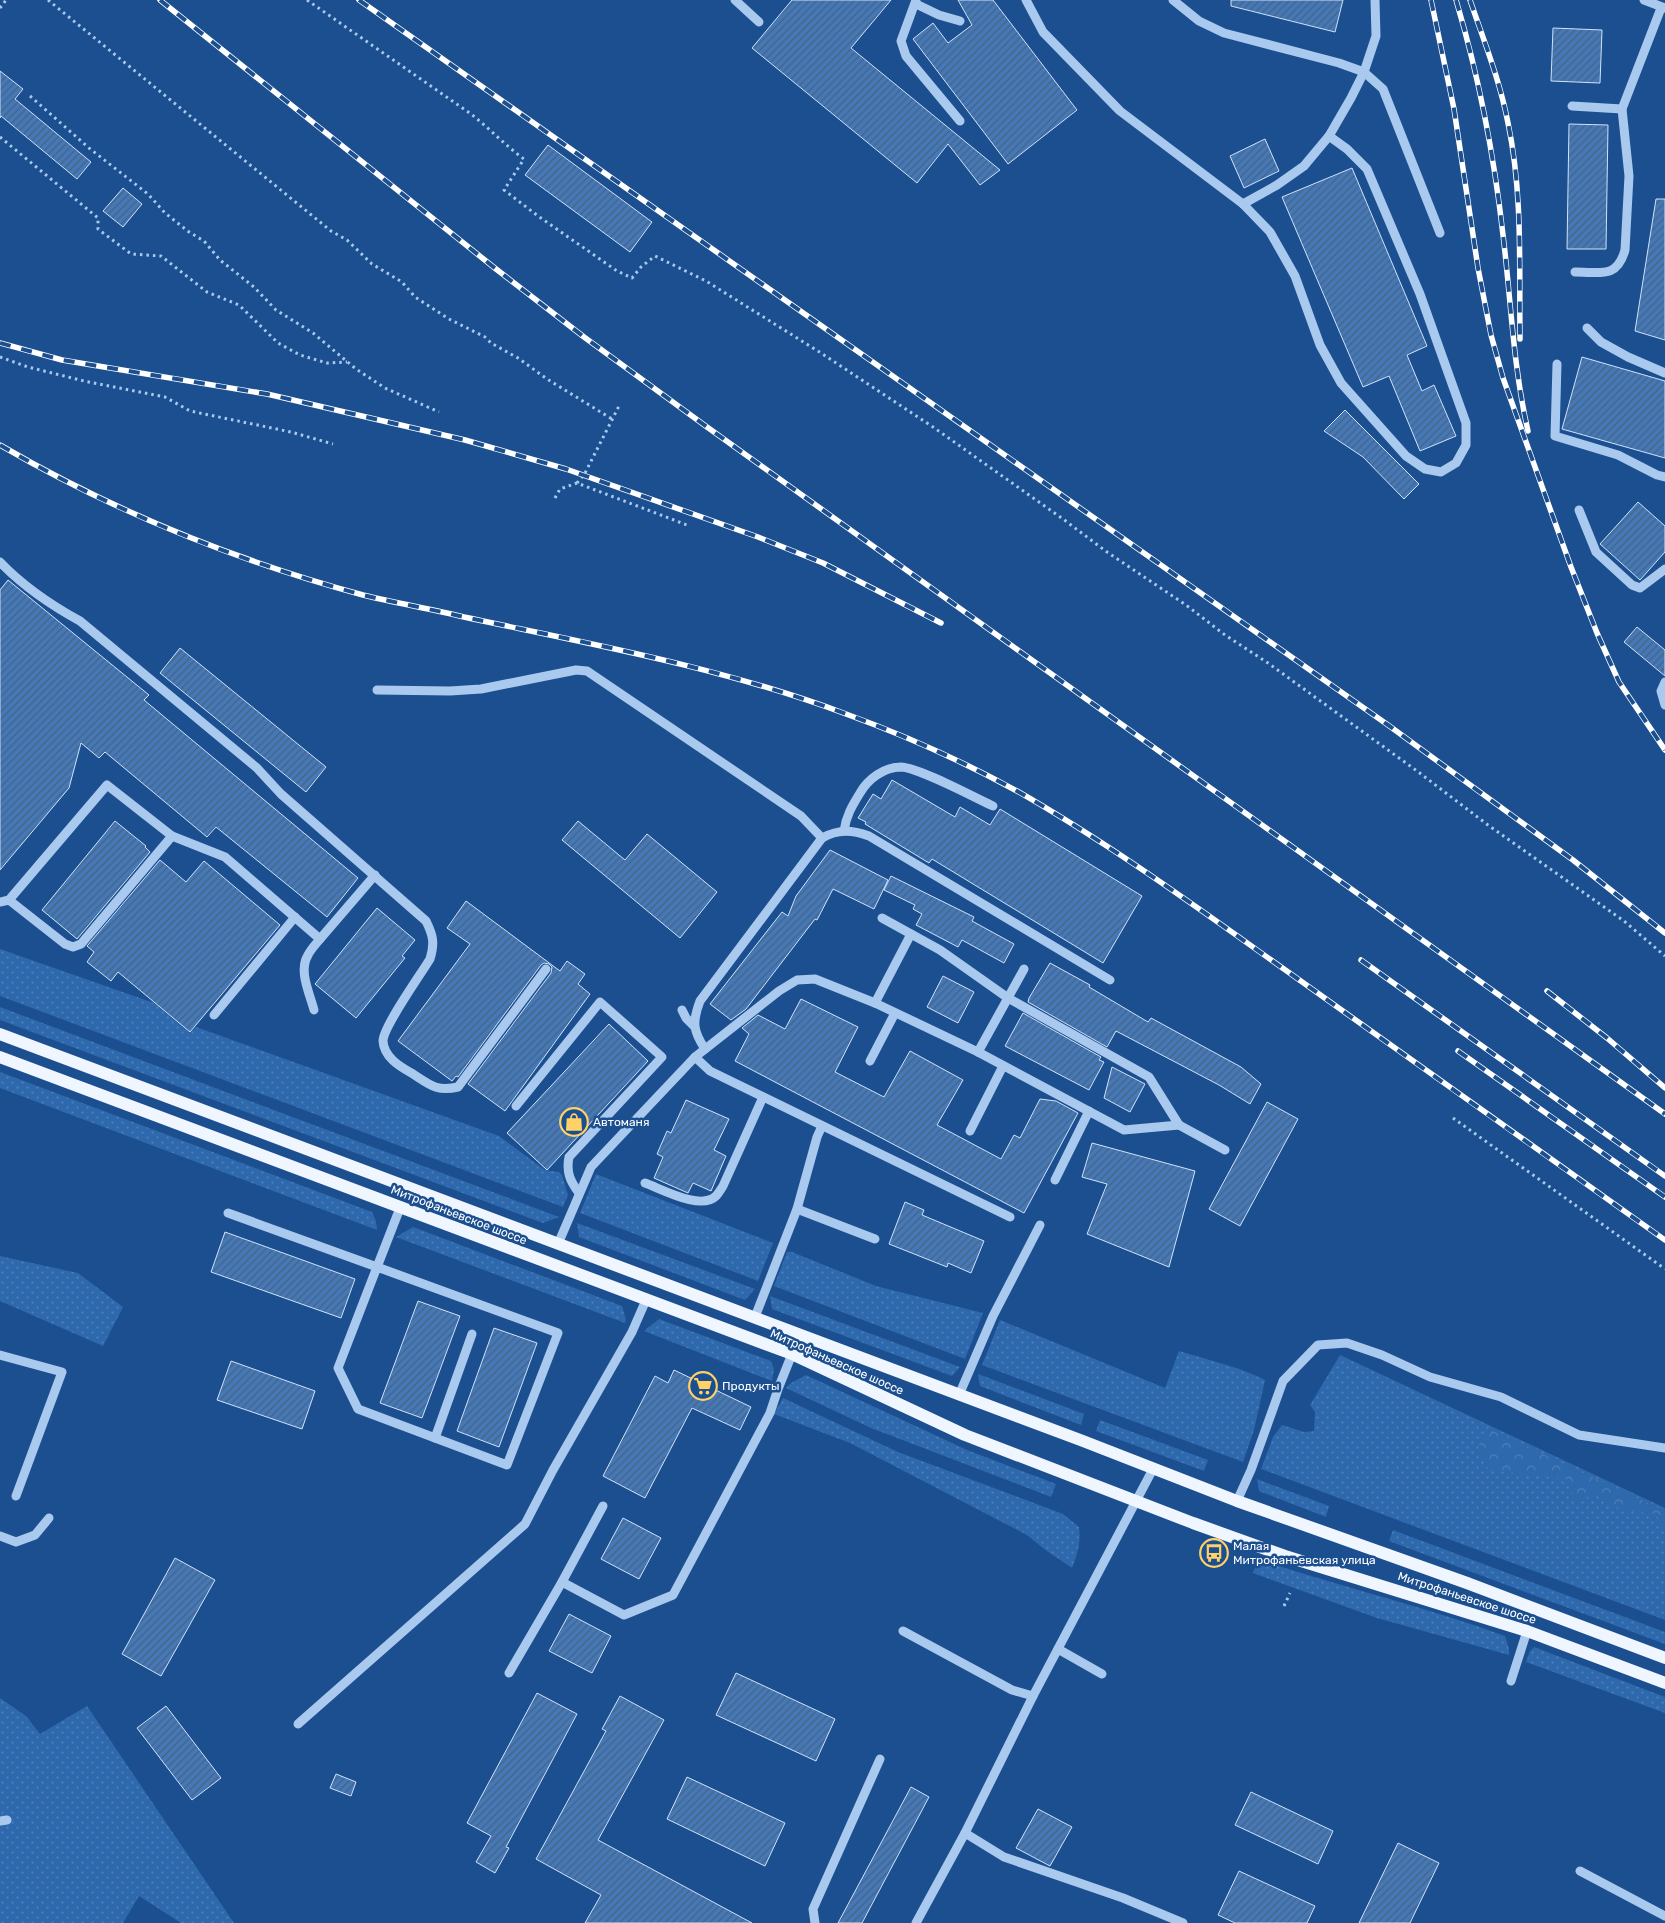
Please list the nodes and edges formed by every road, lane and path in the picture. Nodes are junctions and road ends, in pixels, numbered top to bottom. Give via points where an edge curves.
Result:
1 (6, 0) edge
2 (48, 0) edge
3 (307, 0) edge
4 (735, 0) edge
5 (1026, 0) edge
6 (1173, 0) edge
7 (1375, 0) edge
8 (1644, 0) edge
9 (916, 2) edge
10 (0, 8) edge
11 (1663, 8) edge
12 (960, 21) dead end
13 (759, 22) dead end
14 (1364, 72) junction
15 (30, 96) dead end
16 (1572, 106) dead end
17 (1622, 109) junction
18 (960, 121) dead end
19 (1329, 136) junction
20 (0, 137) edge
21 (1243, 204) junction
22 (1440, 233) dead end
23 (1575, 272) dead end
24 (1587, 328) dead end
25 (0, 357) edge
26 (348, 362) junction
27 (1557, 364) dead end
28 (1665, 373) edge
29 (619, 406) dead end
30 (439, 412) dead end
31 (612, 419) junction
32 (333, 444) dead end
33 (1665, 477) edge
34 (577, 483) junction
35 (555, 498) dead end
36 (1579, 510) dead end
37 (687, 525) dead end
38 (0, 562) edge
39 (1665, 569) edge
40 (1665, 682) edge
41 (377, 690) dead end
42 (1665, 705) edge
43 (993, 806) dead end
44 (844, 832) junction
45 (172, 836) junction
46 (822, 838) junction
47 (375, 875) junction
48 (5, 901) edge
49 (295, 917) junction
50 (882, 918) dead end
51 (911, 934) junction
52 (320, 939) junction
53 (1665, 956) edge
54 (546, 969) dead end
55 (1024, 969) dead end
56 (1110, 980) dead end
57 (1008, 998) junction
58 (875, 1003) junction
59 (314, 1010) dead end
60 (682, 1010) dead end
61 (895, 1012) junction
62 (214, 1015) dead end
63 (694, 1026) junction
64 (0, 1034) edge
65 (705, 1049) junction
66 (978, 1052) junction
67 (0, 1057) edge
68 (694, 1057) junction
69 (870, 1061) dead end
70 (1004, 1066) junction
71 (763, 1097) junction
72 (516, 1106) dead end
73 (1089, 1111) junction
74 (1454, 1118) dead end
75 (1178, 1125) junction
76 (822, 1126) junction
77 (970, 1131) dead end
78 (1225, 1150) dead end
79 (1056, 1180) dead end
80 (645, 1183) dead end
81 (579, 1193) junction
82 (400, 1208) junction
83 (797, 1209) junction
84 (228, 1213) dead end
85 (1010, 1217) dead end
86 (1040, 1225) dead end
87 (875, 1239) dead end
88 (558, 1244) junction
89 (377, 1267) junction
90 (1665, 1269) edge
91 (646, 1300) junction
92 (755, 1317) junction
93 (472, 1334) dead end
94 (792, 1354) junction
95 (0, 1355) edge
96 (959, 1395) junction
97 (435, 1438) junction
98 (1665, 1448) edge
99 (1153, 1468) junction
100 (16, 1496) dead end
101 (1136, 1501) junction
102 (1237, 1501) junction
103 (603, 1506) dead end
104 (49, 1518) dead end
105 (0, 1536) edge
106 (562, 1582) junction
107 (1290, 1592) dead end
108 (1284, 1606) dead end
109 (1527, 1630) junction
110 (903, 1631) dead end
111 (1058, 1649) junction
112 (1665, 1658) edge
113 (509, 1672) dead end
114 (1102, 1674) dead end
115 (1511, 1681) dead end
116 (1665, 1683) edge
117 (1033, 1696) junction
118 (298, 1724) dead end
119 (880, 1759) dead end
120 (965, 1833) junction
121 (1580, 1871) dead end
122 (1665, 1916) edge
123 (815, 1923) edge
124 (916, 1923) edge
125 (1182, 1923) edge

1 - 10 path
2 - 31 path via 331,232 347,240 372,264 402,282 416,297 485,337
3 - 53 path via 471,114 524,159 504,190 616,271 632,278 655,256 706,280 821,352 1268,663 1624,921
4 - 13 street
5 - 21 street via 1043,32 1120,112
6 - 14 street via 1199,21 1224,32
7 - 14 street via 1376,36
8 - 11 street
9 - 12 street via 939,15
9 - 18 street via 902,41 906,56
11 - 17 street
14 - 19 street
14 - 22 street via 1383,90
15 - 26 path via 148,194 165,213 204,241 220,260 254,287 276,310
16 - 17 street
17 - 23 street via 1629,176 1622,261 1615,270
19 - 21 street via 1304,166
19 - 21 street via 1367,169 1420,294 1466,423 1466,445 1456,463 1441,472 1426,469 1413,461 1341,383 1320,345 1295,276 1270,232
20 - 26 path via 98,218 98,229 131,254 162,256 207,292 239,305 278,343 300,355 327,363
24 - 28 street via 1600,342
25 - 32 path via 84,381 165,397 190,411
26 - 30 path via 386,388
27 - 33 street via 1555,436 1618,455
29 - 31 path
31 - 34 path
34 - 35 path via 560,489
34 - 37 path
36 - 39 street via 1596,552 1632,585 1640,588
38 - 47 street via 54,607 80,621 257,768 281,794
40 - 42 street via 1661,691
41 - 46 street via 481,690 576,670 587,671 801,816
43 - 44 street via 918,771 900,767 874,776 864,787 845,819
44 - 46 street via 834,832
44 - 56 street via 854,831 869,836
45 - 48 street via 81,944 73,947 65,944
45 - 48 street via 107,785
45 - 49 street via 225,857
46 - 63 street via 700,1001
47 - 52 street
47 - 54 street via 426,921 432,933 434,946 430,959 383,1041 387,1054 397,1064 433,1087 446,1090 458,1087
49 - 52 street
49 - 62 street
50 - 51 street
51 - 57 street via 940,950
51 - 58 street
52 - 59 street via 307,956 304,966
55 - 57 street
57 - 66 street
57 - 75 street via 1150,1077
58 - 61 street
58 - 65 street via 815,979 797,980
60 - 63 street
61 - 66 street
61 - 69 street
63 - 65 street
64 - 88 main road, Митрофаньевское шоссе
65 - 68 street
66 - 70 street
67 - 82 main road, Митрофаньевское шоссе
68 - 71 street via 710,1071
68 - 81 street via 591,1167
70 - 73 street
70 - 77 street
71 - 76 street
71 - 80 street via 723,1186 715,1196 707,1201 693,1201
72 - 81 street via 600,1002 662,1057 569,1157 568,1172
73 - 75 street via 1124,1130
73 - 79 street
74 - 90 path
75 - 78 street
76 - 83 street
76 - 85 street
81 - 88 street
82 - 89 street
82 - 91 main road, Митрофаньевское шоссе
83 - 87 street
83 - 92 street
84 - 89 street
86 - 96 street via 993,1316
88 - 92 main road, Митрофаньевское шоссе
89 - 97 street via 338,1368 358,1409
89 - 97 street via 558,1333 507,1465
91 - 94 main road, Митрофаньевское шоссе
91 - 118 street via 632,1332 525,1524
92 - 96 main road, Митрофаньевское шоссе
93 - 97 street
94 - 101 main road, Митрофаньевское шоссе via 965,1435
94 - 106 street via 770,1412 673,1595 624,1615
95 - 100 street via 62,1372
96 - 99 main road, Митрофаньевское шоссе
98 - 102 street via 1578,1435 1501,1397 1430,1378 1382,1355 1347,1343 1318,1345 1283,1381
99 - 101 street
99 - 102 main road, Митрофаньевское шоссе
101 - 109 main road, Митрофаньевское шоссе via 1285,1556
101 - 111 street
102 - 112 main road, Митрофаньевское шоссе via 1466,1582
103 - 106 street
104 - 105 street via 35,1536 16,1542
106 - 113 street
107 - 108 path
109 - 115 street
109 - 116 main road, Митрофаньевское шоссе
110 - 117 street via 1012,1690
111 - 114 street
111 - 117 street
117 - 120 street
119 - 123 street via 813,1909
120 - 124 street
120 - 125 street via 1004,1857 1123,1898
121 - 122 street

